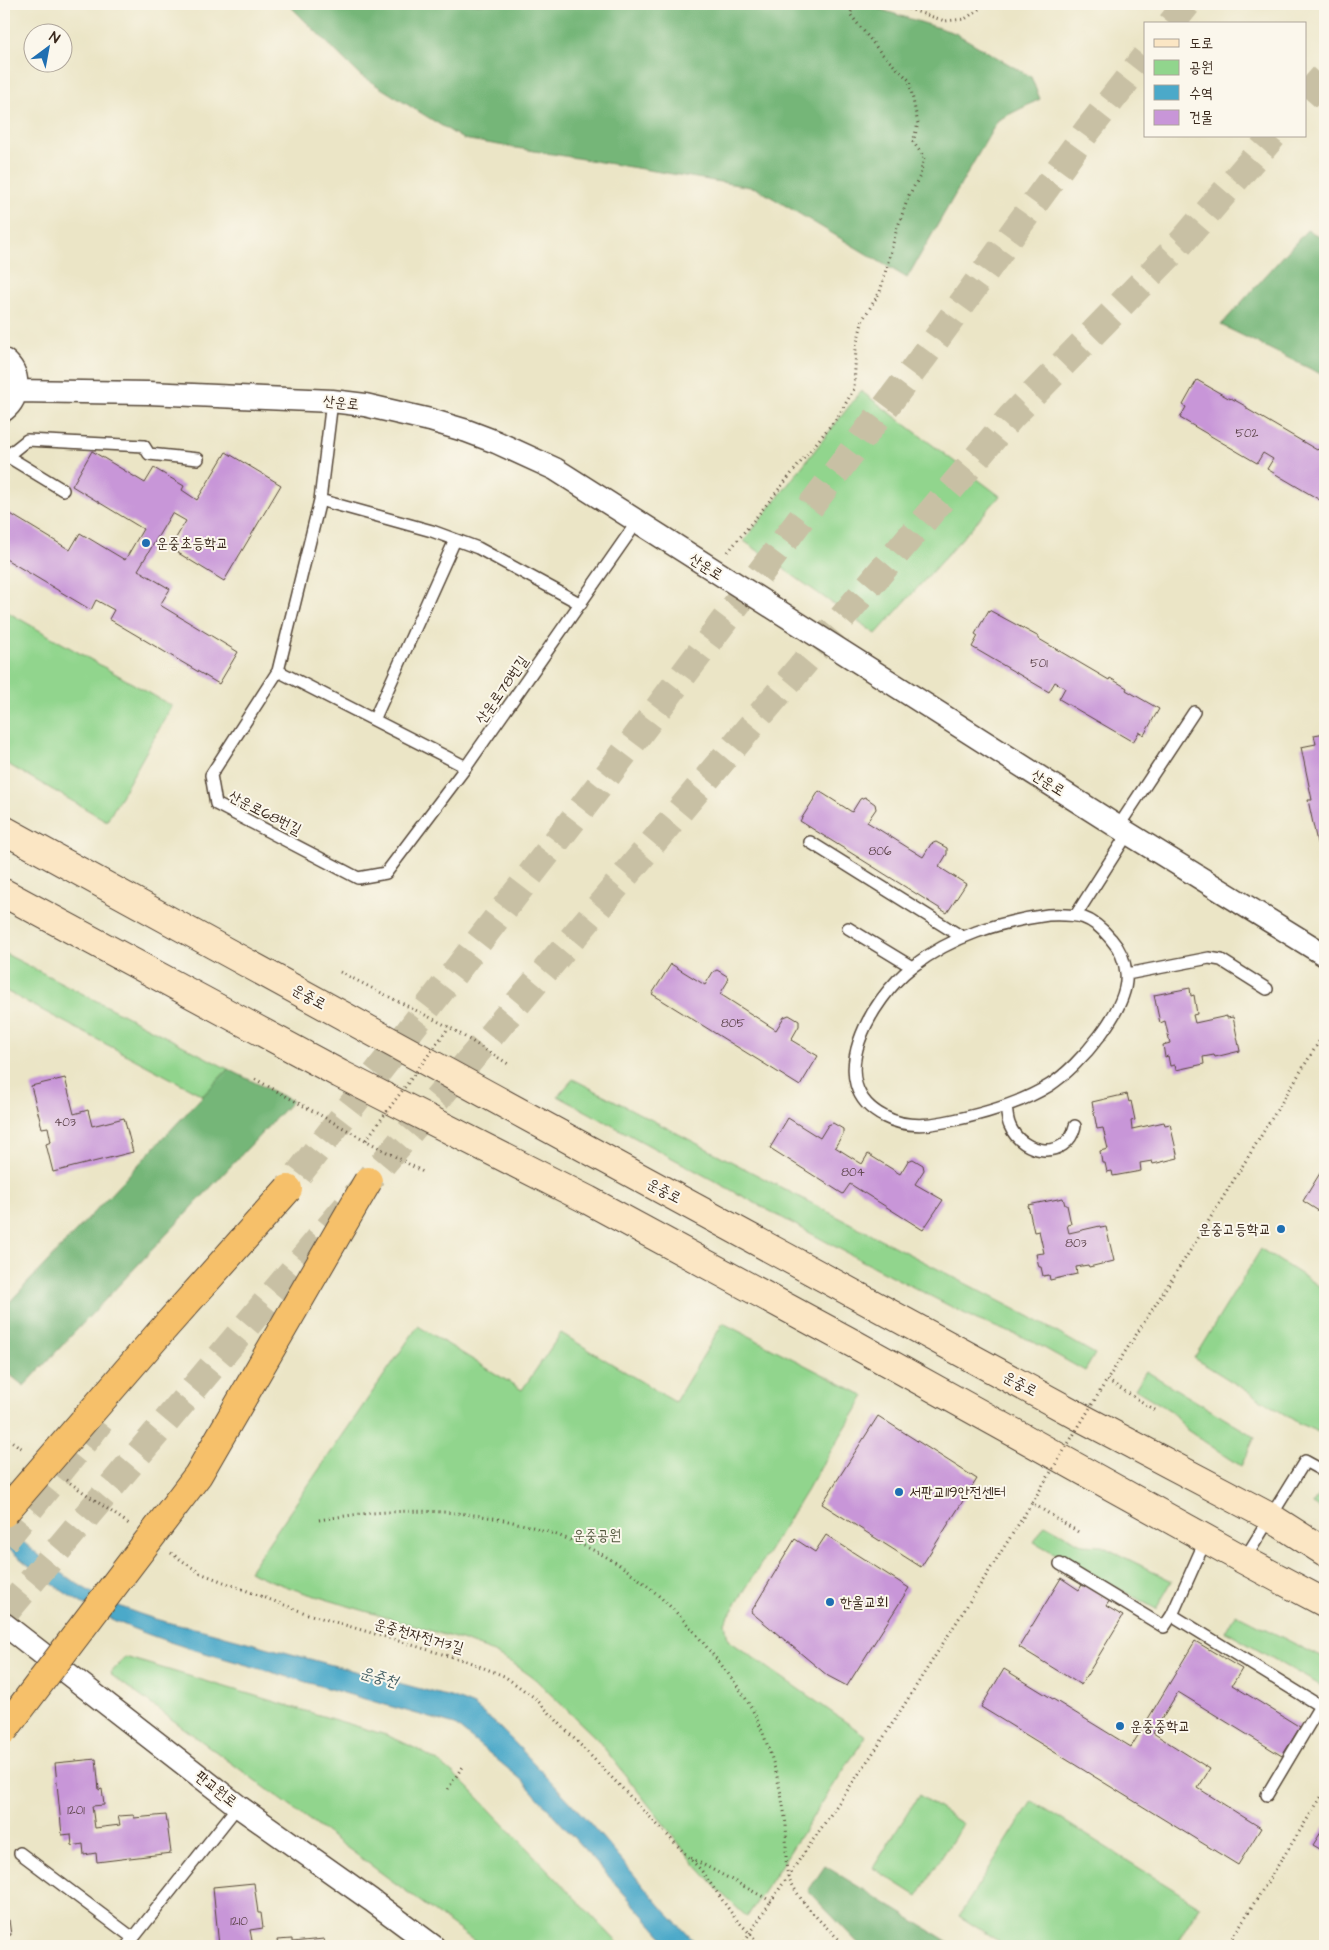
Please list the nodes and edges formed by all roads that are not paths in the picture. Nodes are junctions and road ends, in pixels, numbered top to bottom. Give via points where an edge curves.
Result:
1 (4, 360) edge
2 (16, 391) junction
3 (332, 401) junction
4 (4, 410) edge
5 (6, 456) edge
6 (198, 459) dead end
7 (63, 490) dead end
8 (320, 500) junction
9 (637, 522) junction
10 (455, 540) junction
11 (581, 604) junction
12 (278, 671) junction
13 (1194, 712) dead end
14 (374, 720) junction
15 (466, 767) junction
16 (4, 830) edge
17 (1123, 830) junction
18 (810, 842) dead end
19 (386, 873) joint
20 (4, 893) edge
21 (1076, 916) junction
22 (848, 928) dead end
23 (962, 937) junction
24 (1325, 955) edge
25 (912, 967) junction
26 (1127, 974) junction
27 (1267, 989) dead end
28 (1006, 1106) junction
29 (1075, 1126) dead end
30 (368, 1181) dead end
31 (288, 1189) tunnel mouth
32 (1325, 1472) edge
33 (4, 1513) edge
34 (1270, 1517) junction
35 (1206, 1540) junction
36 (1325, 1552) edge
37 (1244, 1560) junction
38 (1060, 1564) dead end
39 (1325, 1603) edge
40 (1172, 1615) junction
41 (4, 1624) edge
42 (4, 1730) edge
43 (1266, 1795) dead end
44 (238, 1806) junction
45 (20, 1853) dead end
46 (130, 1942) edge
47 (433, 1946) edge

1 - 2 street via 13,371
2 - 3 street, 산운로
2 - 4 street
3 - 8 lane, 산운로68번길
3 - 9 street, 산운로 via 430,420 496,442 555,469
5 - 6 lane via 27,440 144,446 149,454
5 - 7 lane
8 - 10 lane
8 - 12 lane, 산운로68번길
9 - 11 lane, 산운로78번길
9 - 17 street, 산운로
10 - 11 lane via 478,548
10 - 14 lane
11 - 15 lane, 산운로78번길
12 - 14 lane
12 - 19 lane, 산운로68번길 via 211,775 216,804 358,878
13 - 17 lane
14 - 15 lane
15 - 19 lane, 산운로78번길
16 - 34 main road, 운중로 via 934,1338
17 - 21 lane
17 - 24 street, 산운로
18 - 23 lane
20 - 35 main road via 340,1074 588,1200
21 - 23 lane via 1027,918
21 - 26 lane via 1092,920 1114,941
22 - 25 lane
23 - 25 lane
25 - 28 lane via 883,997 863,1028 854,1064 860,1097 872,1111 890,1120 912,1124 963,1119
26 - 27 lane via 1209,958 1221,960
26 - 28 lane via 1124,993 1114,1013 1084,1054 1051,1084
28 - 29 lane via 1010,1126 1019,1139 1035,1150 1048,1151 1062,1146 1072,1136
30 - 42 highway, bridge via 198,1475
31 - 33 highway, bridge
32 - 34 lane via 1306,1461
34 - 36 main road, 운중로
34 - 37 lane
35 - 37 main road
35 - 40 lane
37 - 39 main road
38 - 40 lane via 1164,1627
40 - 43 lane via 1320,1706
41 - 44 street, 판교원로
44 - 46 lane
44 - 47 street, 판교원로
45 - 46 lane

